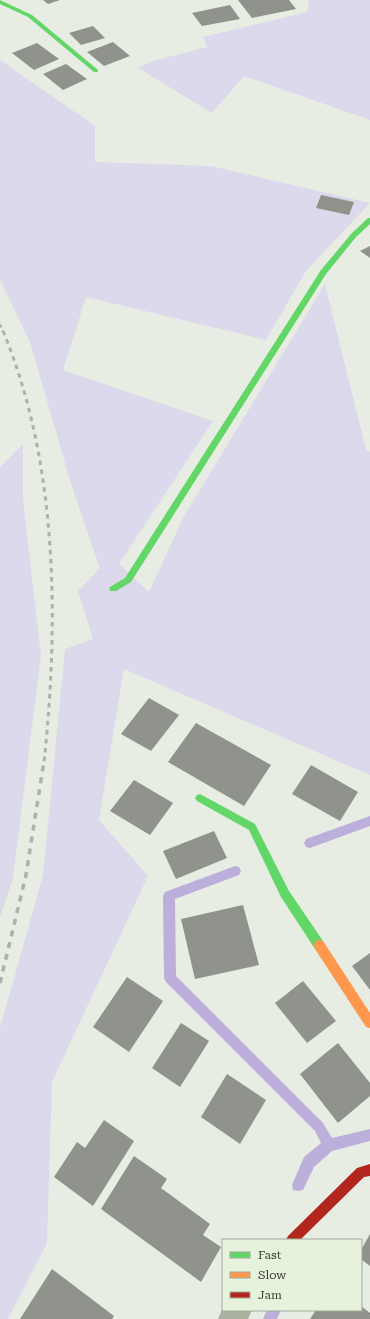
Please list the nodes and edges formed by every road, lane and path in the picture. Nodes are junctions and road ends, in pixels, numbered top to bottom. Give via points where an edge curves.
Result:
1 (0, 2) edge
2 (96, 71) dead end
3 (370, 220) edge
4 (113, 589) dead end
5 (200, 798) dead end
6 (370, 1023) edge
7 (370, 1170) edge
8 (293, 1239) edge

1 - 2 street via 30,16
3 - 4 street via 323,272 128,580
5 - 6 street via 252,827 285,894
7 - 8 street via 361,1172

